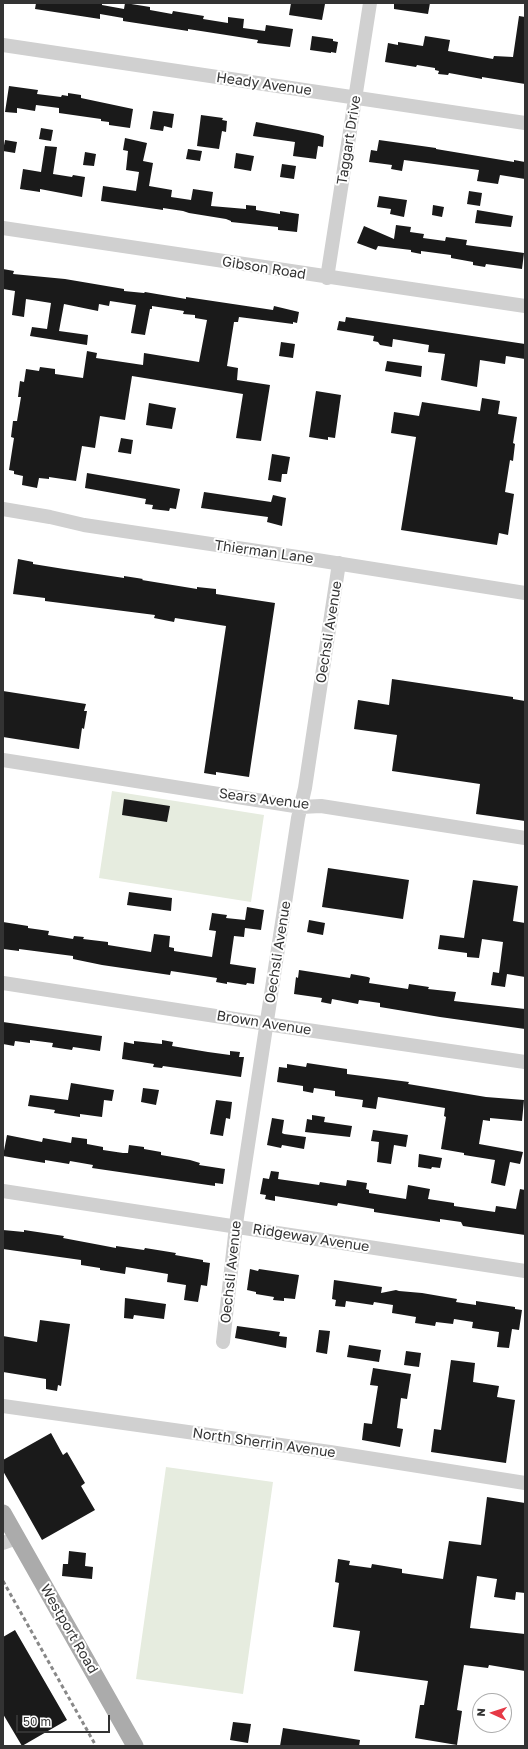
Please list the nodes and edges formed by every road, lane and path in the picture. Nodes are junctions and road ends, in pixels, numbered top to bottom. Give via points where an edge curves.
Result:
1 (370, 3) edge
2 (3, 45) edge
3 (356, 98) junction
4 (525, 123) edge
5 (3, 228) edge
6 (327, 278) junction
7 (525, 306) edge
8 (3, 509) edge
9 (339, 563) junction
10 (525, 593) edge
11 (3, 760) edge
12 (301, 807) junction
13 (525, 838) edge
14 (3, 983) edge
15 (267, 1024) junction
16 (525, 1062) edge
17 (3, 1191) edge
18 (236, 1226) junction
19 (525, 1271) edge
20 (223, 1342) dead end
21 (3, 1406) edge
22 (525, 1483) edge
23 (3, 1513) edge
24 (10, 1540) edge
25 (131, 1744) edge

1 - 3 street, Taggart Drive
2 - 3 street, Heady Avenue
3 - 4 street, Heady Avenue
3 - 6 street, Taggart Drive
5 - 6 street, Gibson Road
6 - 7 street, Gibson Road
8 - 9 street, Thierman Lane via 84,525
9 - 10 street, Thierman Lane
9 - 12 street, Oechsli Avenue
11 - 12 street, Sears Avenue
12 - 13 street, Sears Avenue via 321,806
12 - 15 street, Oechsli Avenue
14 - 15 street, Brown Avenue
15 - 16 street, Brown Avenue
15 - 18 street, Oechsli Avenue
17 - 18 street, Ridgeway Avenue
18 - 19 street, Ridgeway Avenue
18 - 20 street, Oechsli Avenue
21 - 22 street, North Sherrin Avenue via 330,1452
23 - 24 main road, Westport Road
24 - 25 main road, Westport Road

